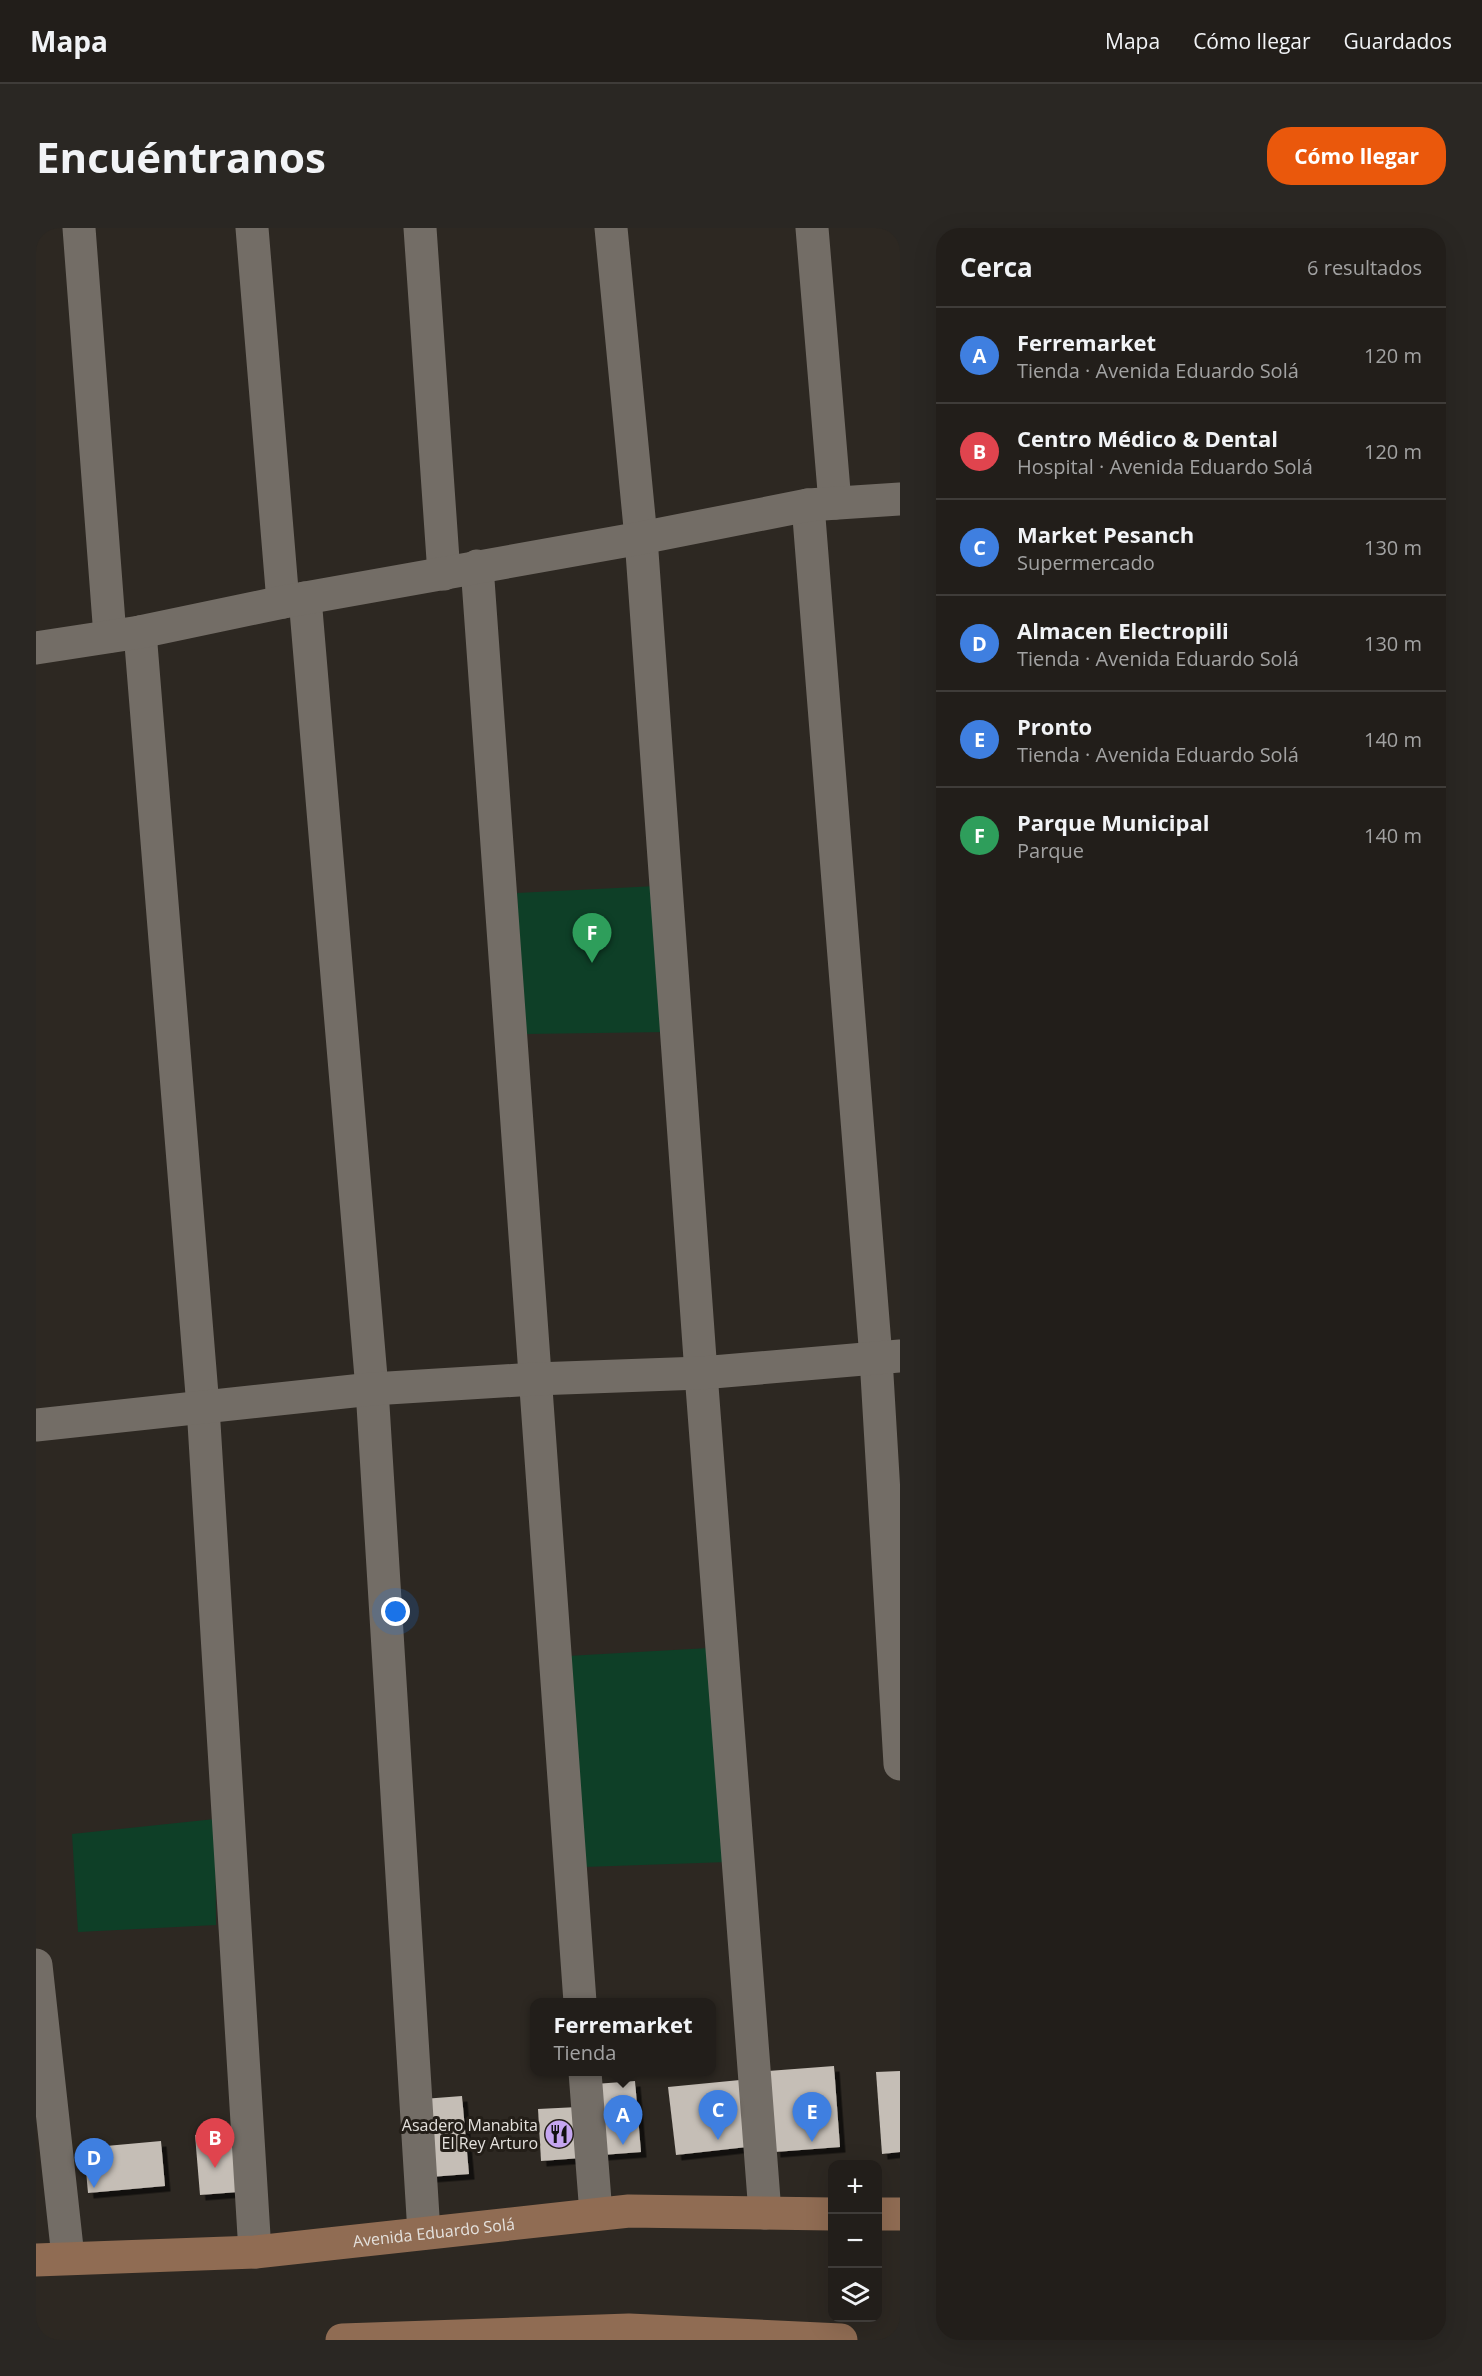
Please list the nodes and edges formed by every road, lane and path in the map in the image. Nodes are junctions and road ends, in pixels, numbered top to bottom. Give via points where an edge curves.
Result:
1 (79, 228) edge
2 (252, 228) edge
3 (420, 228) edge
4 (611, 228) edge
5 (812, 228) edge
6 (900, 499) edge
7 (821, 504) junction
8 (641, 538) junction
9 (477, 566) junction
10 (444, 574) junction
11 (294, 600) junction
12 (125, 634) junction
13 (36, 648) edge
14 (888, 1357) edge
15 (701, 1373) junction
16 (535, 1379) junction
17 (372, 1389) junction
18 (203, 1407) junction
19 (36, 1425) edge
20 (900, 1764) edge
21 (36, 1965) edge
22 (580, 1998) edge
23 (585, 2076) edge
24 (765, 2213) junction
25 (596, 2214) junction
26 (828, 2214) edge
27 (882, 2214) edge
28 (900, 2214) edge
29 (424, 2233) junction
30 (255, 2252) junction
31 (52, 2259) edge
32 (456, 2339) edge
33 (342, 2340) edge
34 (841, 2340) edge

1 - 12 street
2 - 11 street
3 - 10 street
4 - 8 street
5 - 7 street
6 - 7 street
7 - 8 street
7 - 14 street
8 - 9 street
8 - 15 street
9 - 10 street
9 - 16 street
10 - 11 street
11 - 12 street
11 - 17 street
12 - 13 street
12 - 18 street
14 - 15 street
14 - 20 street
15 - 16 street
15 - 24 street
16 - 17 street
16 - 22 street
17 - 18 street
17 - 29 street
18 - 19 street
18 - 30 street
21 - 31 street
23 - 25 street
24 - 25 main road, Avenida Eduardo Solá
24 - 26 main road, Avenida Eduardo Solá
25 - 29 main road, Avenida Eduardo Solá
27 - 28 main road
29 - 30 main road, Avenida Eduardo Solá
30 - 31 main road, Avenida Eduardo Solá
32 - 33 main road
32 - 34 main road via 629,2330

